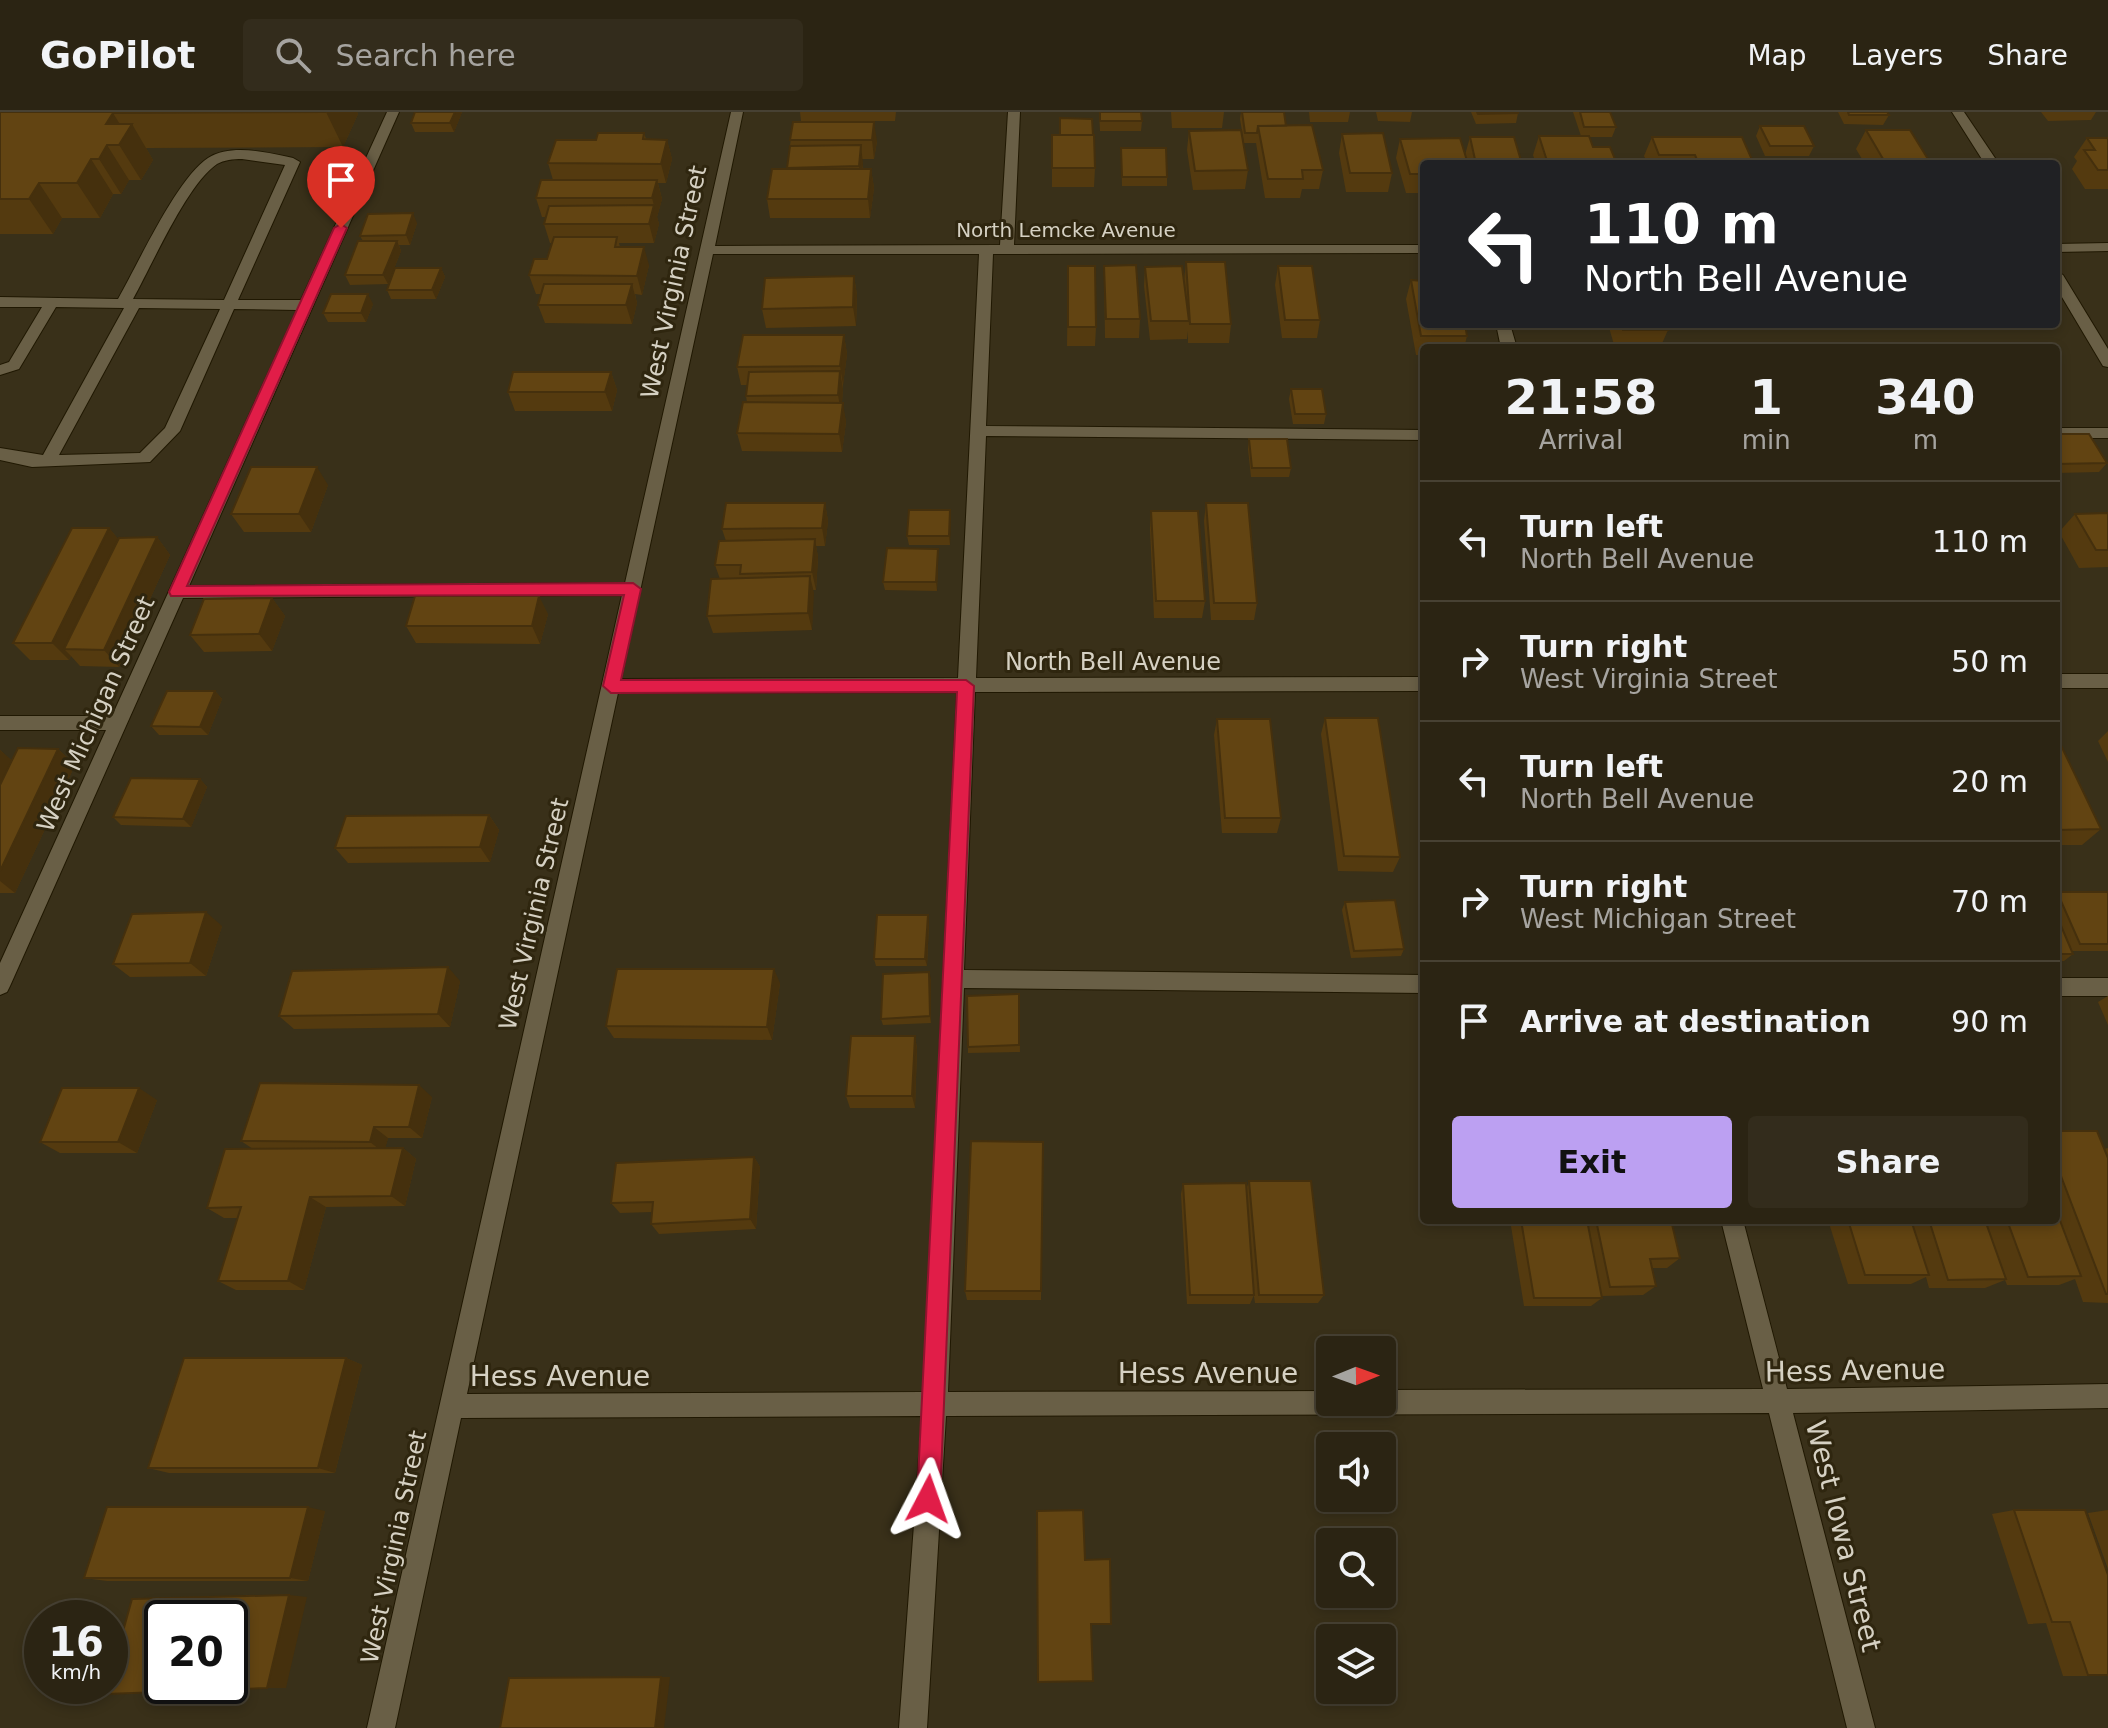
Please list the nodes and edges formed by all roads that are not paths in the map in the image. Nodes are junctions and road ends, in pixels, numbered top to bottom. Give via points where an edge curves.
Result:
1 (393, 112) edge
2 (737, 112) edge
3 (1014, 112) edge
4 (1958, 112) edge
5 (1989, 160) edge
6 (2108, 247) edge
7 (2060, 248) edge
8 (1420, 249) edge
9 (707, 250) junction
10 (986, 250) junction
11 (1007, 250) junction
12 (2060, 282) edge
13 (0, 302) edge
14 (52, 302) junction
15 (129, 303) junction
16 (227, 304) junction
17 (305, 305) junction
18 (2108, 362) edge
19 (0, 370) edge
20 (977, 431) junction
21 (2060, 433) edge
22 (2108, 433) edge
23 (1420, 435) edge
24 (0, 454) edge
25 (48, 460) junction
26 (633, 589) junction
27 (177, 592) junction
28 (2060, 681) edge
29 (2108, 681) edge
30 (1420, 684) edge
31 (611, 686) junction
32 (966, 686) junction
33 (0, 723) edge
34 (119, 723) junction
35 (953, 979) junction
36 (1420, 984) edge
37 (0, 986) edge
38 (2060, 987) edge
39 (2108, 987) edge
40 (1733, 1224) edge
41 (2108, 1396) edge
42 (1779, 1401) junction
43 (935, 1404) junction
44 (451, 1406) junction
45 (381, 1728) edge
46 (913, 1728) edge
47 (1861, 1728) edge

1 - 17 street, West Michigan Street
2 - 9 street, West Virginia Street
3 - 11 street
4 - 5 street
6 - 7 street
8 - 11 street, North Lemcke Avenue
9 - 10 street, North Lemcke Avenue
9 - 26 street, West Virginia Street
10 - 11 street, North Lemcke Avenue
10 - 20 street
12 - 18 street
13 - 14 street
14 - 15 street
14 - 19 street via 14,365
15 - 16 street
15 - 16 street via 188,189 211,162 223,157 293,162
15 - 25 street
16 - 17 street
16 - 25 street via 172,431 144,458
17 - 27 street, West Michigan Street
20 - 23 street
20 - 32 street
21 - 22 street
24 - 25 street
26 - 27 street
26 - 31 street, West Virginia Street
27 - 34 street, West Michigan Street
28 - 29 street
30 - 32 street, North Bell Avenue
31 - 32 street, North Bell Avenue
31 - 44 street, West Virginia Street
32 - 35 street
33 - 34 street
34 - 37 street, West Michigan Street
35 - 36 street
35 - 43 street
38 - 39 street
40 - 42 street, West Iowa Street
41 - 42 street, Hess Avenue
42 - 43 street, Hess Avenue
42 - 47 street, West Iowa Street
43 - 44 street, Hess Avenue
43 - 46 street
44 - 45 street, West Virginia Street

